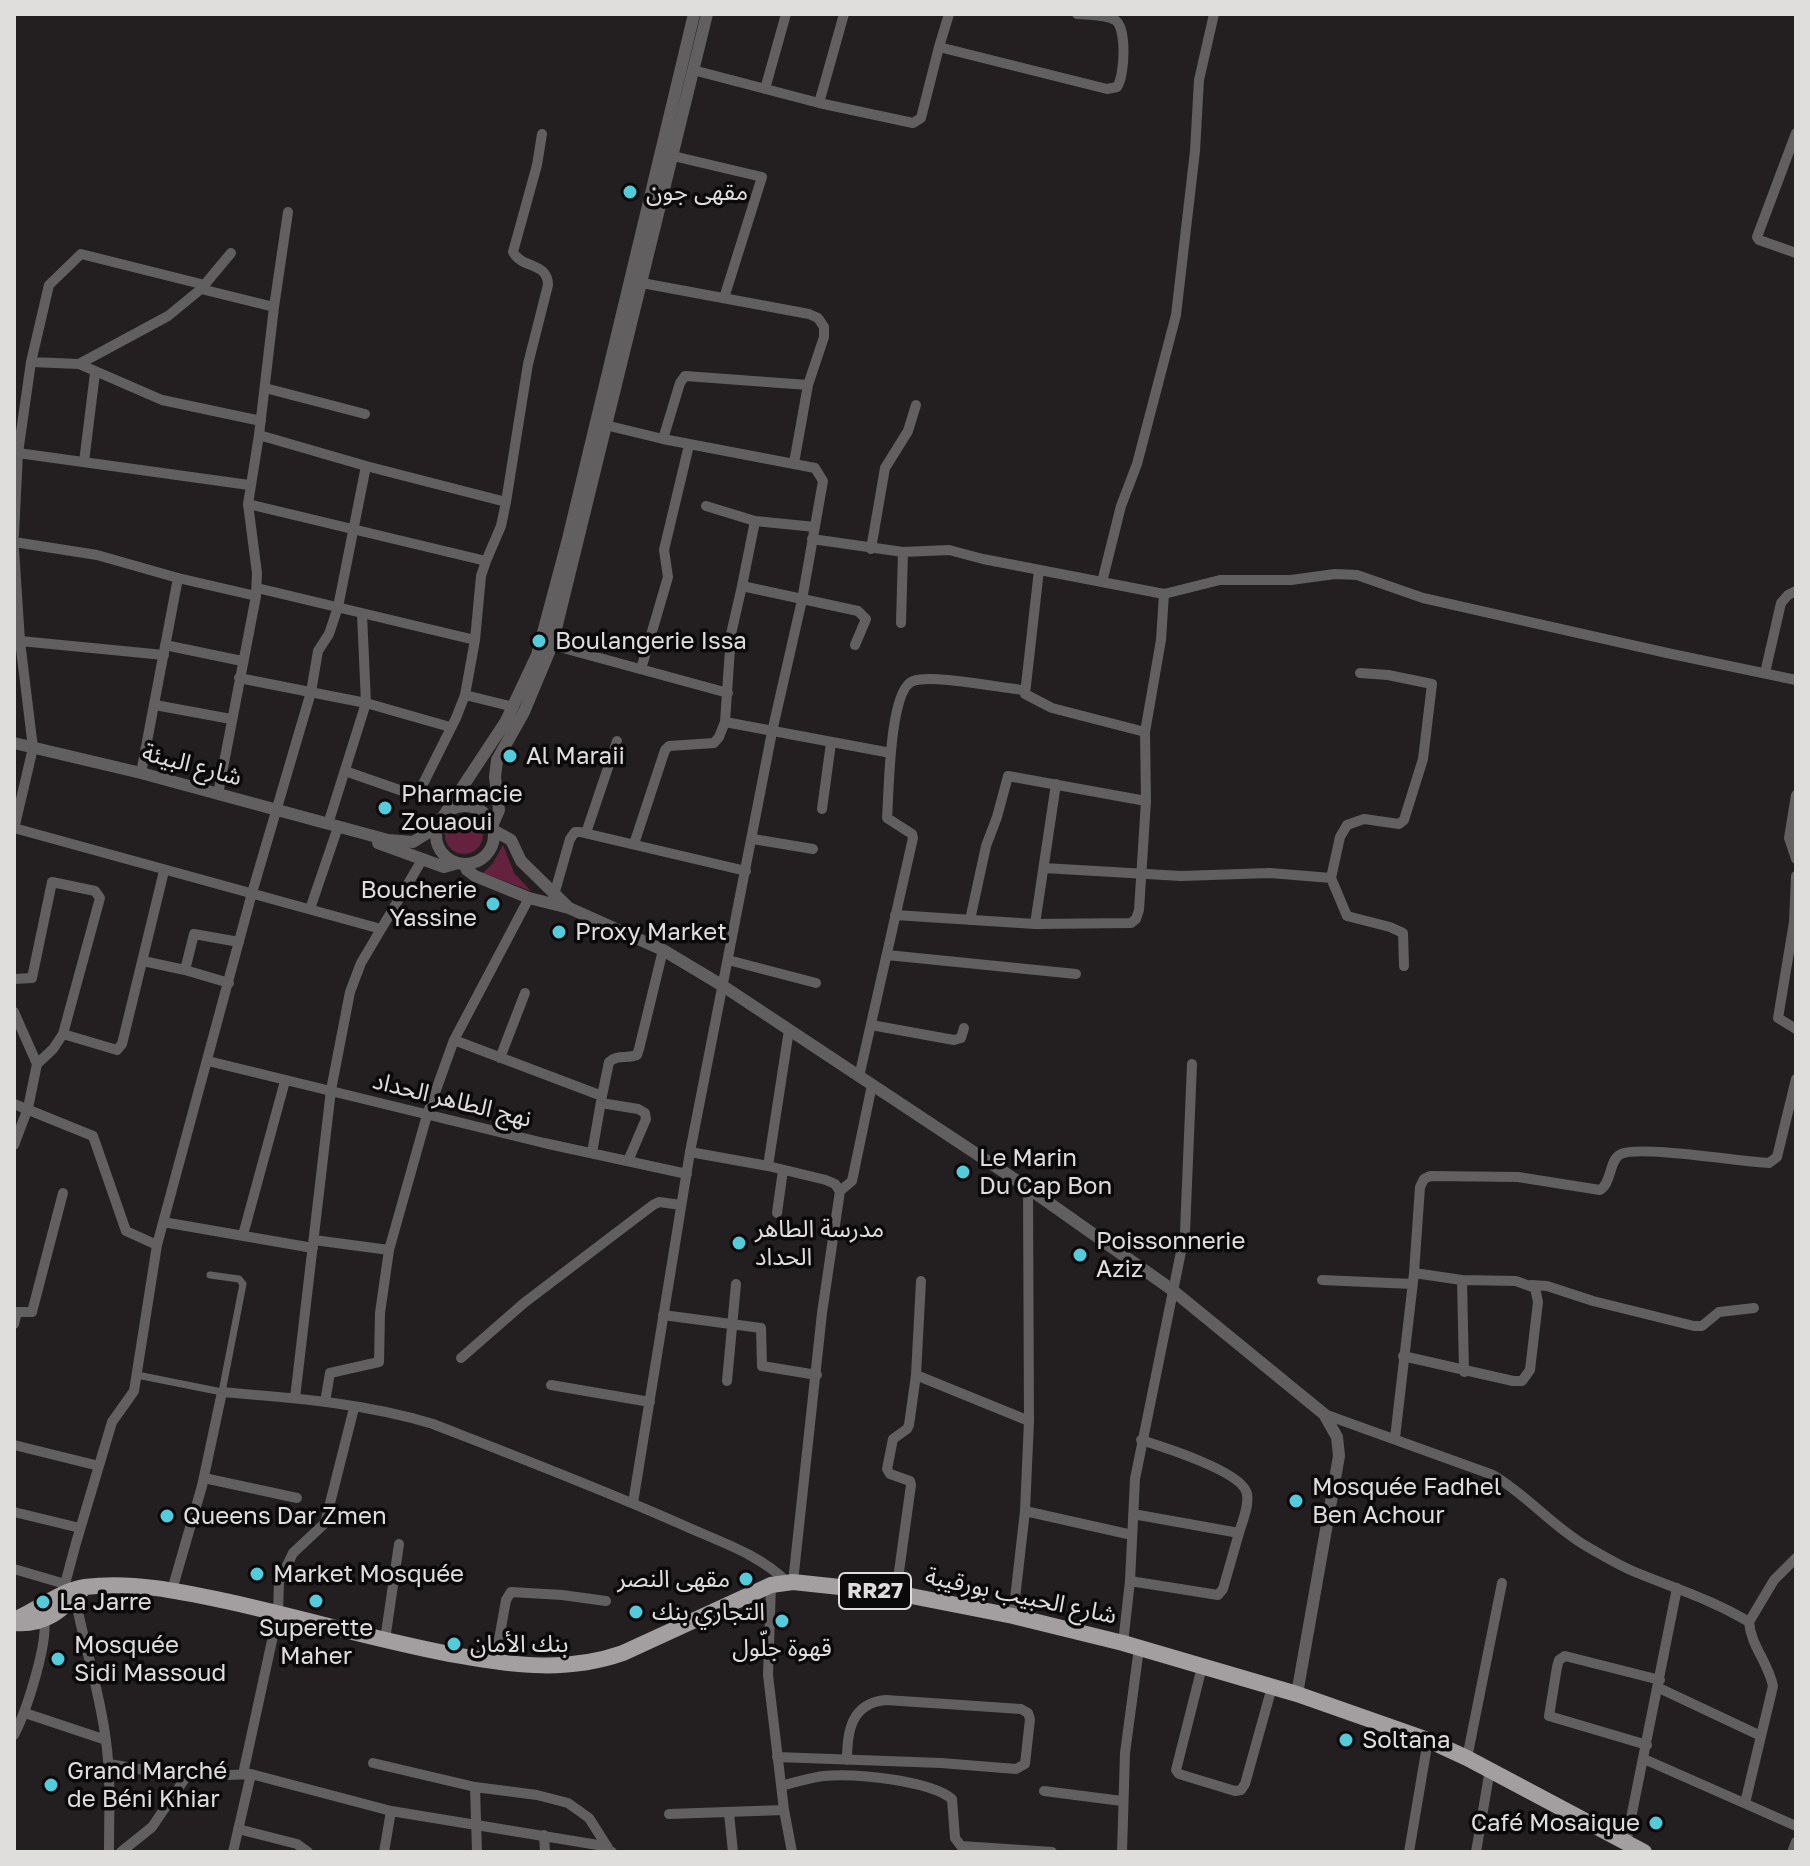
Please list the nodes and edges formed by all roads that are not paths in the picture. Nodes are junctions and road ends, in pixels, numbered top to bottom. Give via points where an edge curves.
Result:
1 (694, 14) edge
2 (707, 14) edge
3 (786, 14) edge
4 (844, 14) edge
5 (949, 14) edge
6 (1077, 14) edge
7 (1214, 14) edge
8 (939, 47) junction
9 (693, 70) junction
10 (765, 89) junction
11 (819, 103) junction
12 (1796, 133) edge
13 (542, 134) dead end
14 (1793, 151) edge
15 (673, 156) junction
16 (288, 212) dead end
17 (231, 253) dead end
18 (1796, 253) edge
19 (642, 283) junction
20 (203, 287) junction
21 (724, 298) junction
22 (274, 307) junction
23 (31, 362) junction
24 (79, 364) junction
25 (95, 373) junction
26 (808, 385) junction
27 (265, 388) junction
28 (916, 405) dead end
29 (365, 414) dead end
30 (261, 421) junction
31 (601, 424) junction
32 (18, 429) edge
33 (259, 435) junction
34 (597, 439) junction
35 (663, 439) junction
36 (689, 445) junction
37 (18, 453) junction
38 (84, 462) junction
39 (794, 463) junction
40 (366, 466) junction
41 (249, 485) junction
42 (506, 502) junction
43 (248, 504) junction
44 (706, 506) dead end
45 (755, 521) junction
46 (815, 527) junction
47 (353, 528) junction
48 (14, 535) edge
49 (812, 539) junction
50 (14, 542) edge
51 (14, 549) edge
52 (871, 549) junction
53 (903, 552) junction
54 (486, 561) junction
55 (1039, 570) junction
56 (178, 578) junction
57 (1102, 582) junction
58 (742, 586) junction
59 (1796, 591) edge
60 (257, 592) junction
61 (1164, 594) junction
62 (802, 600) junction
63 (15, 601) edge
64 (338, 607) junction
65 (362, 614) junction
66 (901, 623) dead end
67 (475, 640) junction
68 (20, 641) junction
69 (552, 645) junction
70 (855, 645) dead end
71 (165, 650) junction
72 (242, 661) junction
73 (641, 669) junction
74 (1360, 673) dead end
75 (1765, 673) junction
76 (239, 678) junction
77 (1796, 680) edge
78 (1024, 690) junction
79 (311, 692) junction
80 (728, 693) junction
81 (465, 695) junction
82 (366, 703) junction
83 (155, 705) junction
84 (514, 707) junction
85 (231, 719) junction
86 (725, 722) junction
87 (450, 727) junction
88 (772, 732) junction
89 (1145, 732) junction
90 (617, 741) dead end
91 (14, 743) edge
92 (831, 743) junction
93 (33, 748) junction
94 (891, 753) junction
95 (345, 771) junction
96 (141, 773) junction
97 (1056, 784) junction
98 (218, 794) junction
99 (1796, 795) edge
100 (1146, 801) junction
101 (822, 809) dead end
102 (277, 811) junction
103 (446, 812) junction
104 (333, 826) junction
105 (437, 827) junction
106 (14, 828) edge
107 (493, 828) junction
108 (358, 831) junction
109 (586, 833) junction
110 (753, 839) junction
111 (634, 844) junction
112 (813, 849) dead end
113 (1796, 859) edge
114 (422, 860) junction
115 (461, 864) junction
116 (1044, 868) junction
117 (164, 871) junction
118 (746, 871) junction
119 (1141, 874) junction
120 (1796, 876) edge
121 (1331, 878) junction
122 (252, 893) junction
123 (554, 895) junction
124 (529, 898) junction
125 (569, 908) junction
126 (310, 909) junction
127 (895, 915) junction
128 (970, 920) junction
129 (1035, 924) junction
130 (381, 929) junction
131 (239, 942) junction
132 (663, 950) junction
133 (887, 955) junction
134 (728, 960) junction
135 (143, 961) junction
136 (1404, 966) dead end
137 (185, 970) junction
138 (1076, 974) dead end
139 (14, 979) edge
140 (229, 983) junction
141 (816, 983) dead end
142 (723, 986) junction
143 (525, 993) dead end
144 (14, 1012) edge
145 (871, 1025) junction
146 (964, 1028) dead end
147 (1796, 1029) edge
148 (789, 1030) junction
149 (18, 1033) edge
150 (63, 1034) junction
151 (454, 1040) junction
152 (500, 1058) junction
153 (208, 1061) junction
154 (37, 1064) junction
155 (1192, 1064) dead end
156 (859, 1077) junction
157 (1796, 1079) edge
158 (285, 1081) junction
159 (872, 1085) junction
160 (331, 1090) junction
161 (602, 1099) junction
162 (14, 1104) edge
163 (28, 1108) junction
164 (427, 1115) junction
165 (14, 1145) edge
166 (690, 1152) junction
167 (592, 1153) junction
168 (628, 1161) junction
169 (768, 1166) junction
170 (783, 1170) junction
171 (687, 1174) junction
172 (1028, 1188) junction
173 (840, 1191) junction
174 (63, 1193) dead end
175 (681, 1205) junction
176 (777, 1213) dead end
177 (163, 1222) junction
178 (243, 1235) junction
179 (314, 1244) junction
180 (157, 1245) junction
181 (389, 1250) junction
182 (210, 1275) dead end
183 (1413, 1278) junction
184 (1322, 1280) dead end
185 (1462, 1280) junction
186 (921, 1281) dead end
187 (736, 1284) dead end
188 (1531, 1285) junction
189 (1171, 1289) junction
190 (1754, 1308) dead end
191 (663, 1315) junction
192 (14, 1324) edge
193 (731, 1324) junction
194 (1403, 1356) junction
195 (461, 1358) dead end
196 (1464, 1372) junction
197 (137, 1375) junction
198 (817, 1375) junction
199 (916, 1375) junction
200 (727, 1381) dead end
201 (551, 1385) dead end
202 (222, 1392) junction
203 (295, 1398) junction
204 (325, 1402) junction
205 (650, 1402) junction
206 (354, 1408) junction
207 (1324, 1414) junction
208 (1029, 1421) junction
209 (1395, 1438) junction
210 (1141, 1440) junction
211 (14, 1445) edge
212 (99, 1466) junction
213 (204, 1478) junction
214 (297, 1498) dead end
215 (633, 1503) junction
216 (1025, 1511) junction
217 (14, 1512) edge
218 (1133, 1514) junction
219 (80, 1528) junction
220 (1239, 1533) junction
221 (1132, 1535) junction
222 (399, 1544) dead end
223 (1796, 1558) edge
224 (14, 1569) edge
225 (1130, 1581) junction
226 (784, 1583) junction
227 (1502, 1583) dead end
228 (1677, 1588) junction
229 (172, 1590) junction
230 (71, 1593) junction
231 (896, 1593) junction
232 (606, 1601) dead end
233 (278, 1613) junction
234 (42, 1614) junction
235 (1013, 1616) junction
236 (14, 1621) edge
237 (1749, 1622) junction
238 (385, 1640) junction
239 (1131, 1645) junction
240 (495, 1662) junction
241 (1202, 1667) junction
242 (1659, 1684) junction
243 (1272, 1687) junction
244 (1297, 1694) junction
245 (25, 1713) junction
246 (14, 1735) edge
247 (1761, 1736) junction
248 (106, 1740) junction
249 (1428, 1740) junction
250 (1647, 1745) junction
251 (777, 1757) junction
252 (1467, 1758) junction
253 (1644, 1759) junction
254 (847, 1760) junction
255 (373, 1763) dead end
256 (109, 1764) junction
257 (1490, 1769) junction
258 (247, 1774) junction
259 (186, 1777) junction
260 (781, 1786) junction
261 (475, 1787) junction
262 (1044, 1791) dead end
263 (1122, 1801) junction
264 (1745, 1803) junction
265 (784, 1810) junction
266 (391, 1811) junction
267 (729, 1813) junction
268 (669, 1814) dead end
269 (476, 1824) junction
270 (1796, 1826) edge
271 (238, 1829) junction
272 (544, 1835) junction
273 (1796, 1842) edge
274 (1626, 1843) junction
275 (610, 1850) edge
276 (109, 1852) edge
277 (121, 1852) edge
278 (233, 1852) edge
279 (308, 1852) edge
280 (384, 1852) edge
281 (477, 1852) edge
282 (545, 1852) edge
283 (733, 1852) edge
284 (792, 1852) edge
285 (1052, 1852) edge
286 (1122, 1852) edge
287 (1409, 1852) edge
288 (1476, 1852) edge
289 (1644, 1852) edge
290 (1792, 1852) edge

1 - 31 street
2 - 9 street
3 - 10 street
4 - 11 street
5 - 8 street
6 - 8 street via 1117,20 1122,28 1123,73 1117,87 1107,89
7 - 57 street via 1199,80 1176,315
8 - 11 street via 921,118 913,123
9 - 10 street
9 - 15 street
10 - 11 street
12 - 14 street
13 - 42 street via 513,252 518,260 540,268 548,285 528,364
14 - 18 street via 1757,237
15 - 19 street
15 - 21 street via 762,177
16 - 22 street
17 - 20 street
19 - 21 street
19 - 31 street
20 - 22 street
20 - 23 street via 79,254 49,285
20 - 24 street via 158,323
21 - 26 street via 818,318 824,337
22 - 27 street
23 - 24 street
23 - 32 street
24 - 25 street
25 - 30 street via 171,402
25 - 38 street
26 - 35 street via 685,376
26 - 39 street
27 - 29 street
27 - 30 street
28 - 52 street via 908,431 885,468
30 - 33 street
31 - 34 street
31 - 35 street
32 - 37 street
33 - 40 street
33 - 41 street
34 - 69 street
34 - 84 street via 541,641
35 - 36 street
36 - 39 street
36 - 73 street via 664,550 668,577
37 - 38 street
37 - 48 street
38 - 41 street
39 - 46 street via 815,468 822,477
40 - 42 street
40 - 47 street
41 - 43 street
42 - 54 street
43 - 47 street
43 - 60 street
44 - 45 street
45 - 46 street
45 - 58 street
46 - 49 street
47 - 54 street
47 - 64 street
49 - 52 street
49 - 62 street
50 - 56 street via 97,555
51 - 63 street
52 - 53 street
53 - 55 street via 961,551
53 - 66 street
54 - 67 street
55 - 57 street
55 - 78 street
56 - 60 street
56 - 71 street
57 - 61 street
58 - 62 street
58 - 80 street via 731,634
59 - 75 street via 1781,603
60 - 64 street
60 - 72 street
61 - 75 street via 1220,580 1357,575 1423,598
61 - 89 street
62 - 70 street via 864,614
62 - 88 street
63 - 68 street
64 - 65 street
64 - 79 street via 318,651
65 - 67 street
65 - 82 street
67 - 81 street
68 - 71 street
68 - 93 street
69 - 73 street
69 - 107 street via 497,760 499,810
71 - 72 street
71 - 83 street
72 - 76 street
73 - 80 street
74 - 121 street via 1432,684 1423,759 1404,820 1399,824 1364,819 1347,825
75 - 77 street
76 - 79 street
76 - 85 street
78 - 89 street via 1052,708
78 - 94 street via 915,680 899,699
79 - 82 street
79 - 102 street
80 - 86 street
81 - 84 street
81 - 87 street
82 - 87 street
82 - 95 street
83 - 85 street
83 - 96 street
84 - 103 street
85 - 98 street
86 - 88 street
86 - 111 street via 714,743 665,750
87 - 95 street via 416,793
88 - 92 street
88 - 110 street
89 - 100 street
90 - 109 street
91 - 93 street, شارع البيئة
92 - 94 street
92 - 101 street
93 - 96 street, شارع البيئة
93 - 106 street
94 - 127 street via 887,818 913,838
95 - 104 street
96 - 98 street, شارع البيئة
97 - 100 street
97 - 116 street
97 - 128 street via 1006,779
98 - 102 street, شارع البيئة
99 - 113 street via 1789,838
100 - 119 street
102 - 104 street, شارع البيئة
102 - 122 street
103 - 105 street
103 - 107 street via 473,807
104 - 108 street, شارع البيئة
104 - 126 street
105 - 108 street via 413,842
105 - 115 street via 439,848
106 - 117 street
107 - 115 street via 484,857
107 - 123 street via 511,840 521,861
108 - 114 street
109 - 111 street
109 - 123 street via 572,835
110 - 112 street
110 - 118 street
111 - 118 street
114 - 115 street via 444,867
114 - 130 street
115 - 124 street via 475,876
116 - 119 street
116 - 129 street
117 - 122 street
117 - 135 street
118 - 134 street
119 - 121 street
119 - 129 street via 1138,916 1131,923
120 - 147 street via 1778,1018
121 - 136 street via 1347,916 1403,933
122 - 126 street
122 - 131 street
123 - 125 street
124 - 125 street
124 - 151 street
125 - 132 street
126 - 130 street
127 - 128 street
127 - 133 street
128 - 129 street
130 - 160 street via 354,978
131 - 137 street via 194,934
131 - 140 street
132 - 142 street
132 - 161 street via 637,1055 609,1062
133 - 138 street
133 - 145 street
134 - 141 street
134 - 142 street
135 - 137 street
135 - 150 street via 120,1048
137 - 140 street
139 - 150 street via 32,978 52,882 95,891 100,898
140 - 153 street
142 - 148 street
142 - 166 street
143 - 152 street
144 - 149 street
145 - 146 street via 954,1040 961,1038
145 - 156 street
148 - 156 street
148 - 169 street
149 - 154 street
150 - 154 street
151 - 152 street
151 - 164 street
152 - 161 street
153 - 158 street, نهج الطاهر الحداد
153 - 177 street
154 - 163 street
155 - 189 street via 1185,1232
156 - 159 street
157 - 183 street via 1777,1157 1769,1163 1622,1154 1600,1190 1518,1177 1427,1177 1420,1187
158 - 160 street, نهج الطاهر الحداد
158 - 178 street
159 - 172 street
159 - 173 street via 852,1181
160 - 164 street, نهج الطاهر الحداد
160 - 179 street
161 - 167 street
161 - 168 street via 645,1113
162 - 163 street
163 - 165 street
163 - 180 street via 94,1137 126,1231
164 - 167 street, نهج الطاهر الحداد
164 - 181 street
166 - 169 street
166 - 171 street
167 - 168 street, نهج الطاهر الحداد
168 - 171 street, نهج الطاهر الحداد
169 - 170 street
170 - 173 street via 826,1180
170 - 176 street
171 - 175 street
172 - 189 street
172 - 208 street
173 - 198 street
174 - 192 street via 32,1312 17,1312
175 - 191 street
175 - 195 street via 653,1205
177 - 178 street
177 - 180 street
178 - 179 street
179 - 181 street
179 - 203 street
180 - 197 street
181 - 204 street via 379,1362 330,1373
182 - 202 street via 243,1284
183 - 184 street
183 - 185 street
183 - 194 street
185 - 188 street
185 - 196 street
186 - 199 street
187 - 193 street
188 - 190 street via 1694,1326 1702,1326 1715,1313
188 - 196 street via 1538,1302 1529,1374 1518,1382
189 - 207 street
189 - 210 street
191 - 193 street
191 - 205 street
193 - 198 street via 761,1328 764,1368
193 - 200 street
194 - 196 street
194 - 209 street
197 - 202 street
197 - 212 street via 134,1391 114,1418
198 - 226 street
199 - 208 street
199 - 231 street via 909,1427 893,1439 887,1469 911,1485
201 - 205 street
202 - 203 street
202 - 213 street
203 - 204 street
204 - 206 street
205 - 215 street
206 - 215 street via 433,1424
206 - 233 street via 329,1516 287,1563 279,1582
207 - 209 street
207 - 244 street via 1337,1437 1339,1456
208 - 216 street
209 - 228 street via 1493,1475 1567,1534 1625,1567
210 - 218 street
210 - 220 street via 1193,1458 1241,1483 1248,1499
211 - 212 street
212 - 219 street
213 - 214 street
213 - 229 street
215 - 226 street via 754,1557
216 - 221 street
216 - 235 street
217 - 219 street
218 - 220 street
218 - 221 street
219 - 230 street
220 - 225 street via 1218,1595
221 - 225 street
222 - 238 street
223 - 237 street via 1774,1580
224 - 230 street
225 - 239 street
226 - 231 main road, شارع الحبيب بورقيبة / RR27
226 - 240 main road via 597,1661 557,1666
226 - 251 street via 768,1663
227 - 252 street
228 - 237 street
228 - 242 street
229 - 230 main road
229 - 233 main road
230 - 234 main road
230 - 248 street
231 - 235 main road, شارع الحبيب بورقيبة / RR27
232 - 240 street via 513,1591 506,1600
233 - 238 main road
233 - 258 street
234 - 236 main road via 32,1623
234 - 245 street via 45,1635
235 - 239 main road, شارع الحبيب بورقيبة / RR27
237 - 247 street via 1773,1686
238 - 240 main road
239 - 241 main road, شارع الحبيب بورقيبة / RR27
239 - 263 street
241 - 243 main road, شارع الحبيب بورقيبة / RR27
241 - 243 street via 1176,1770 1221,1787 1244,1787
242 - 247 street
242 - 250 street
242 - 250 street via 1565,1656 1557,1667 1549,1716
243 - 244 main road, شارع الحبيب بورقيبة / RR27
244 - 249 main road, شارع الحبيب بورقيبة / RR27
245 - 246 street
245 - 248 street
247 - 264 street
248 - 256 street
249 - 252 main road, شارع الحبيب بورقيبة / RR27
249 - 287 street
250 - 253 street
251 - 254 street
251 - 260 street
252 - 257 main road, شارع الحبيب بورقيبة / RR27
253 - 264 street
253 - 274 street
254 - 254 street via 1020,1769 1030,1719 1021,1709 874,1702 849,1729
255 - 261 street
256 - 259 street
256 - 276 street
257 - 274 main road, شارع الحبيب بورقيبة / RR27
257 - 288 street
258 - 259 street
258 - 266 street
258 - 271 street
259 - 277 street via 152,1827
260 - 265 street
260 - 285 street via 832,1776 928,1788 952,1799 955,1838 961,1846
261 - 269 street
261 - 275 street via 575,1806
262 - 263 street
263 - 286 street
264 - 270 street
265 - 267 street
265 - 284 street
266 - 269 street
266 - 280 street
267 - 268 street
267 - 283 street
269 - 272 street
269 - 281 street
271 - 278 street
271 - 279 street via 297,1844
272 - 275 street
272 - 282 street
273 - 290 street
274 - 289 main road, شارع الحبيب بورقيبة / RR27

